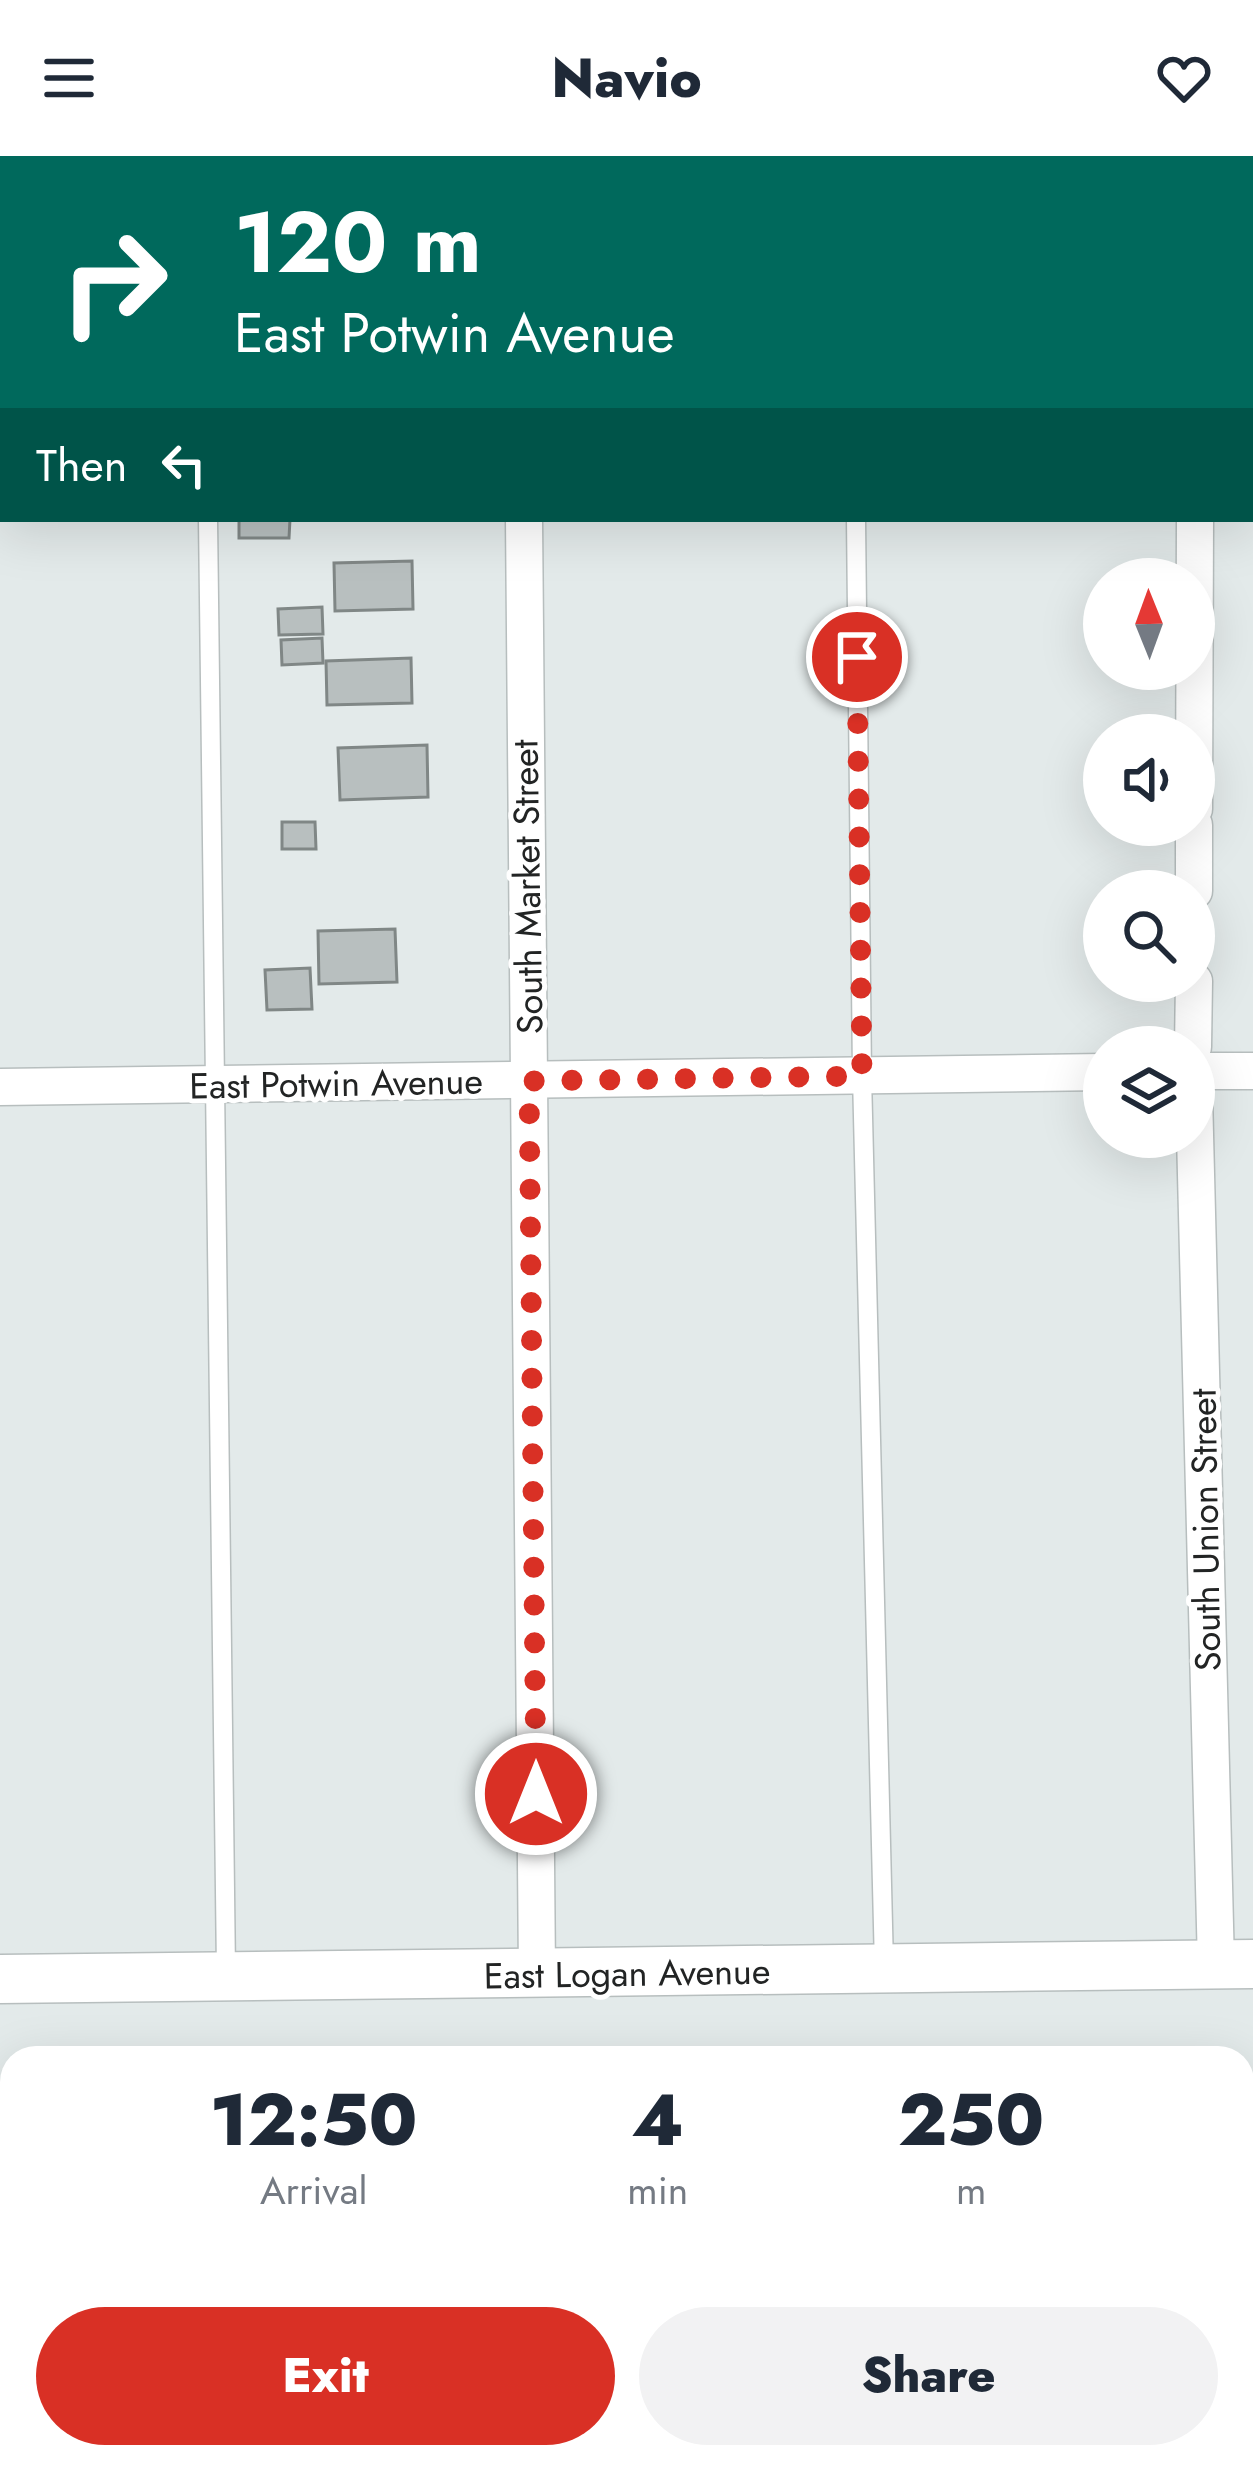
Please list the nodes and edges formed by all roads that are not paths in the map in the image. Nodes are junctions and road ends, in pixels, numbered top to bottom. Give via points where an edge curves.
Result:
1 (208, 522) edge
2 (524, 522) edge
3 (856, 522) edge
4 (1195, 522) edge
5 (1194, 714) edge
6 (1215, 1071) edge
7 (1253, 1071) edge
8 (1083, 1072) edge
9 (862, 1076) junction
10 (529, 1081) junction
11 (215, 1084) junction
12 (0, 1087) edge
13 (1197, 1158) edge
14 (1234, 1965) edge
15 (884, 1971) junction
16 (536, 1974) junction
17 (226, 1977) junction
18 (0, 1979) edge

1 - 11 lane
2 - 10 street, South Market Street
3 - 9 lane
4 - 5 street
6 - 7 street
8 - 9 street, East Potwin Avenue
9 - 10 street, East Potwin Avenue
9 - 15 lane
10 - 11 street, East Potwin Avenue
10 - 16 street, South Market Street
11 - 12 street, East Potwin Avenue
11 - 17 lane
13 - 14 street, South Union Street
14 - 15 street, East Logan Avenue
15 - 16 street, East Logan Avenue
16 - 17 street, East Logan Avenue
17 - 18 street, East Logan Avenue

